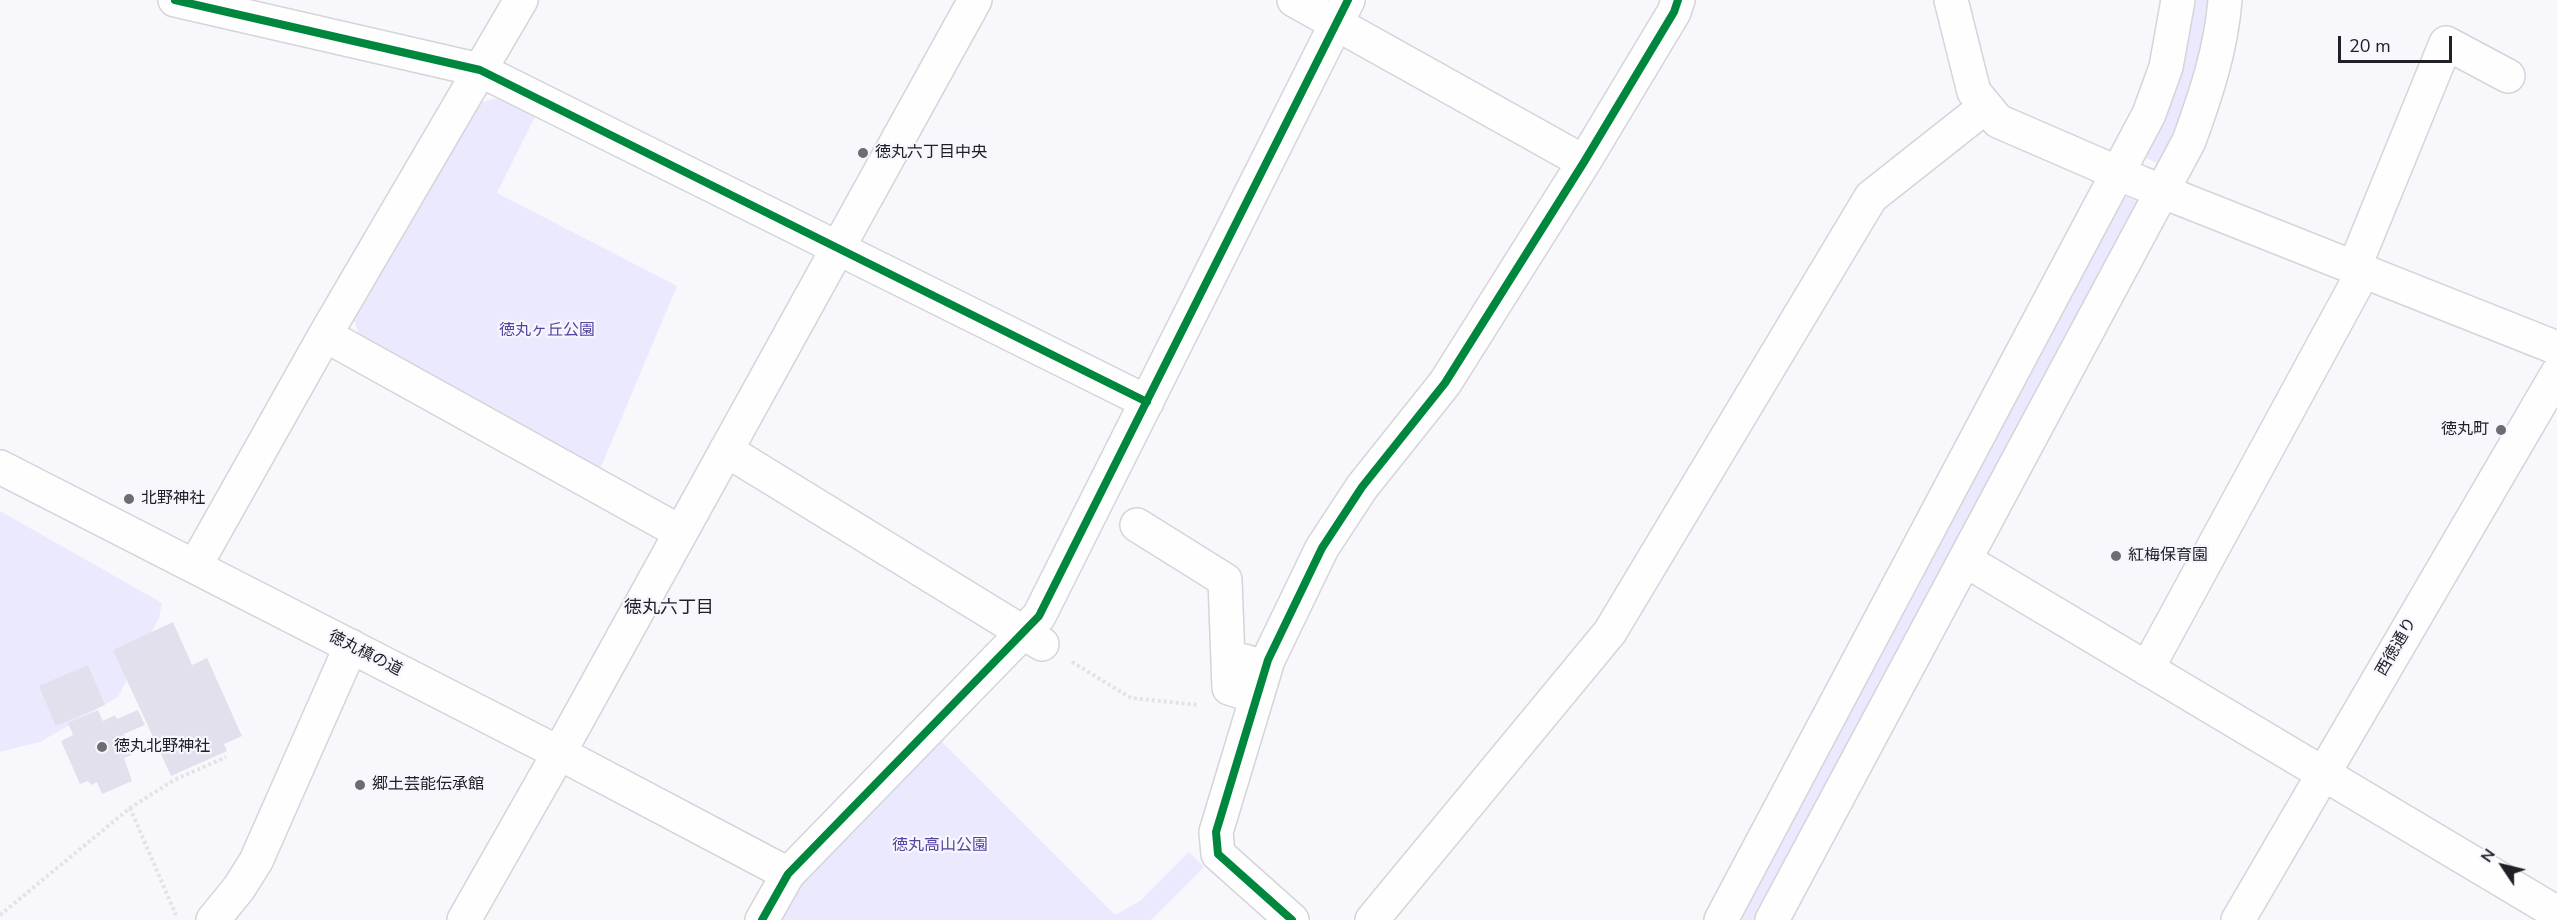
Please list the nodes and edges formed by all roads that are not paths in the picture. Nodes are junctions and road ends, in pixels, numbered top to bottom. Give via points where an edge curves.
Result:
1 (175, 0) edge
2 (521, 0) edge
3 (975, 0) edge
4 (1294, 0) edge
5 (1678, 0) edge
6 (1951, 0) edge
7 (2178, 0) edge
8 (2225, 0) edge
9 (219, 5) edge
10 (1342, 12) edge
11 (480, 69) junction
12 (2508, 76) dead end
13 (1985, 107) junction
14 (1584, 162) junction
15 (2118, 174) junction
16 (2163, 192) junction
17 (838, 248) junction
18 (2359, 270) junction
19 (325, 335) junction
20 (2557, 348) edge
21 (2557, 374) edge
22 (1147, 402) junction
23 (726, 450) junction
24 (0, 467) edge
25 (1114, 513) junction
26 (681, 532) junction
27 (1965, 560) junction
28 (195, 566) junction
29 (1034, 638) junction
30 (351, 646) junction
31 (1266, 668) junction
32 (2148, 669) junction
33 (560, 753) junction
34 (2324, 772) junction
35 (788, 874) junction
36 (2557, 913) edge
37 (213, 920) edge
38 (464, 920) edge
39 (762, 920) edge
40 (1292, 920) edge
41 (1372, 920) edge
42 (1721, 920) edge
43 (1772, 920) edge
44 (2238, 920) edge

1 - 9 street
2 - 11 street
3 - 17 street
4 - 10 street
5 - 14 street
6 - 13 street via 1974,92
7 - 15 street via 2166,67 2149,114
8 - 16 street via 2223,30 2210,84 2189,141
9 - 11 street
10 - 14 street
10 - 22 street
11 - 17 street
11 - 19 street
12 - 18 street via 2446,43
13 - 15 street via 1998,121
13 - 41 street via 1871,198 1610,632
14 - 31 street via 1445,383 1362,487 1322,548
15 - 16 street
15 - 42 street
16 - 18 street
16 - 27 street
17 - 22 street
17 - 23 street
18 - 20 street
18 - 32 street
19 - 26 street
19 - 28 street
21 - 34 street, 西徳通り
22 - 25 street
23 - 26 street
23 - 29 street
24 - 28 street, 徳丸槙の道
25 - 29 street via 1039,616
25 - 31 street via 1225,580 1229,688 1238,691 1244,661
26 - 33 street
27 - 32 street
27 - 43 street
28 - 30 street, 徳丸槙の道
29 - 35 street
30 - 33 street, 徳丸槙の道
30 - 37 street via 256,861
31 - 40 street via 1244,710 1216,832 1218,854
32 - 34 street
33 - 35 street, 徳丸槙の道
33 - 38 street
34 - 36 street
34 - 44 street, 西徳通り
35 - 39 street

